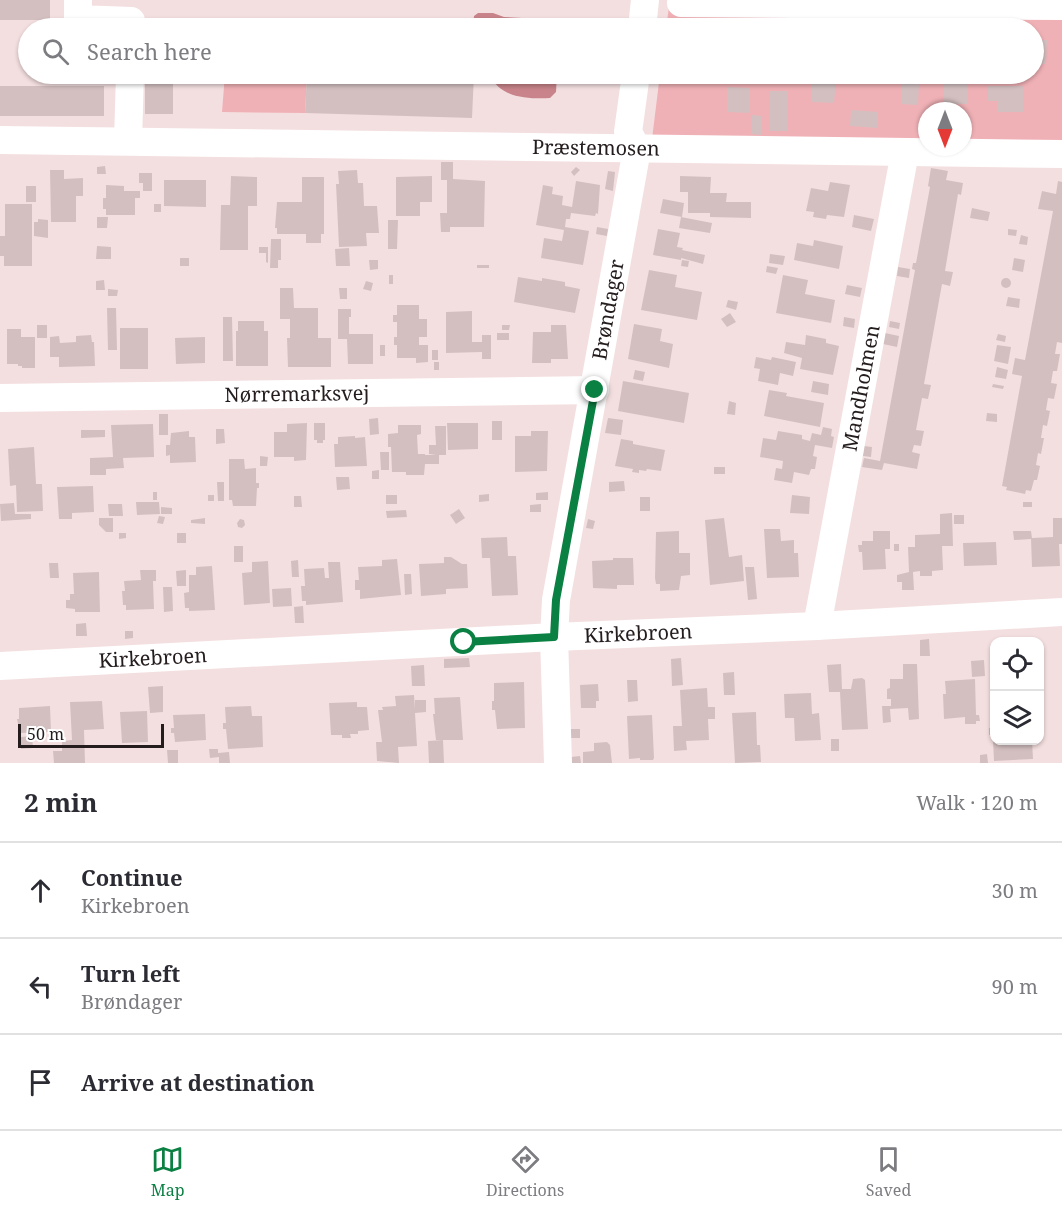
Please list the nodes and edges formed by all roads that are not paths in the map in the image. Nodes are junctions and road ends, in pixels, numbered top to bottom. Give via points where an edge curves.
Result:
1 (78, 0) edge
2 (645, 0) edge
3 (681, 3) dead end
4 (1062, 6) edge
5 (130, 16) edge
6 (78, 18) edge
7 (95, 18) edge
8 (643, 18) edge
9 (130, 84) edge
10 (635, 84) edge
11 (0, 140) edge
12 (129, 141) junction
13 (637, 149) junction
14 (905, 152) junction
15 (1062, 154) edge
16 (595, 390) junction
17 (0, 398) edge
18 (1062, 612) edge
19 (817, 626) junction
20 (554, 637) junction
21 (0, 666) edge
22 (558, 763) edge

1 - 6 street
2 - 8 street
3 - 4 street
5 - 7 street
9 - 12 street
10 - 13 street, Brøndager via 628,132
11 - 12 street, Præstemosen
12 - 13 street, Præstemosen
13 - 14 street, Præstemosen
13 - 16 street, Brøndager
14 - 15 street, Præstemosen
14 - 19 street, Mandholmen
16 - 17 street, Nørremarksvej
16 - 20 street, Brøndager via 556,600
18 - 19 street, Kirkebroen
19 - 20 street, Kirkebroen
20 - 21 street, Kirkebroen
20 - 22 street, Brøndager

